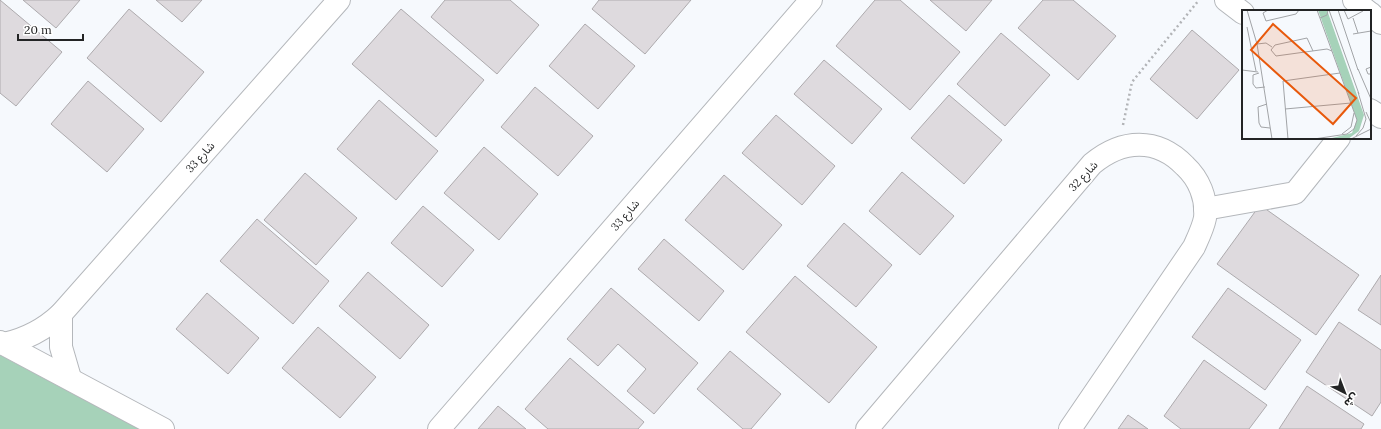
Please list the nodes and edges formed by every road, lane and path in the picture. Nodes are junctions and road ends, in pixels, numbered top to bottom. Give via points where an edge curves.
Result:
1 (339, 0) edge
2 (812, 0) edge
3 (1199, 0) edge
4 (1226, 0) edge
5 (1354, 0) edge
6 (1366, 10) edge
7 (1242, 12) edge
8 (1371, 15) edge
9 (1381, 23) edge
10 (1371, 111) edge
11 (1381, 117) edge
12 (1338, 139) edge
13 (1118, 148) junction
14 (1205, 209) junction
15 (61, 314) junction
16 (2, 343) edge
17 (70, 378) junction
18 (163, 429) edge
19 (439, 429) edge
20 (867, 429) edge
21 (1070, 429) edge

1 - 15 street, شارع 33
2 - 19 street, شارع 33
3 - 13 path via 1132,82
4 - 7 street
5 - 6 street
8 - 9 street
10 - 11 street
12 - 14 street via 1295,193
13 - 14 street, شارع 32 via 1148,145 1172,154 1197,180
13 - 20 street, شارع 32 via 1100,158 1085,171
14 - 21 street, شارع 32 via 1203,226 1194,247
15 - 16 street, شارع 33 via 35,334
15 - 17 street via 61,347
16 - 17 street
17 - 18 street

